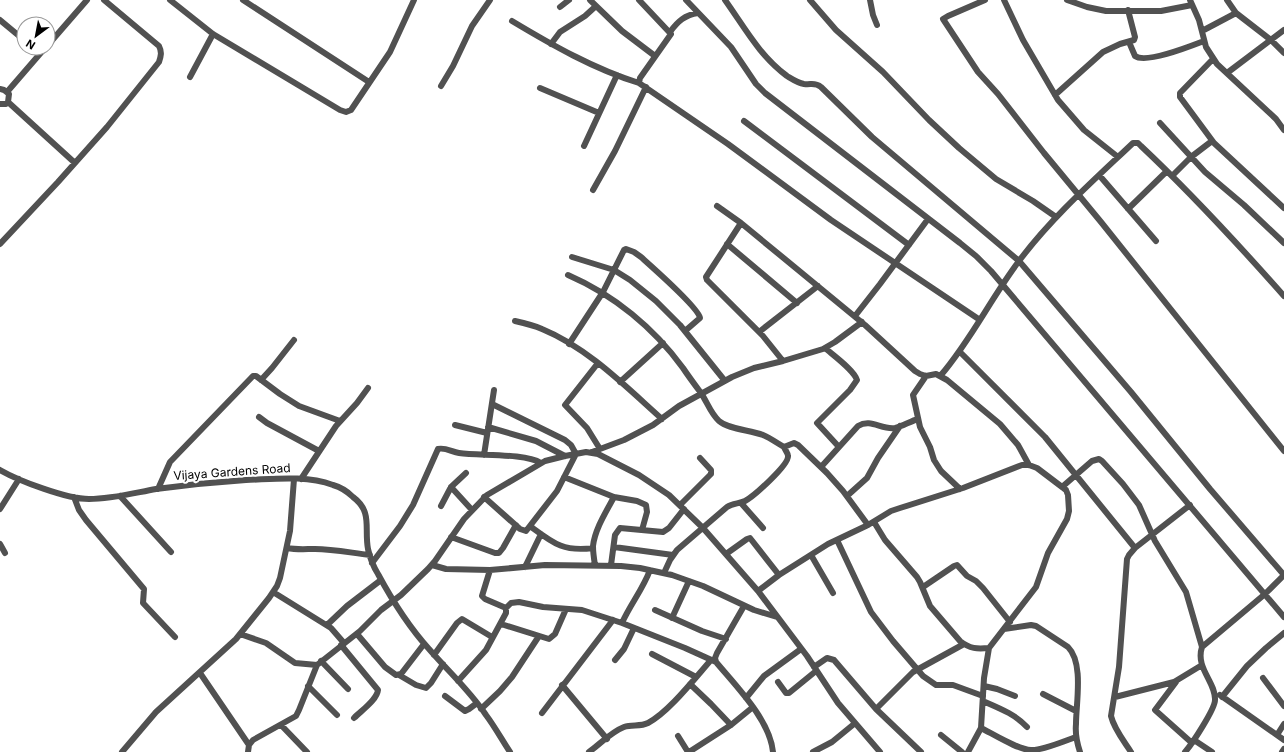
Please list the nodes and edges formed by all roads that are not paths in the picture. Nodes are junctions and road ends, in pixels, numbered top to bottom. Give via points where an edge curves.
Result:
1 (87, 0) edge
2 (104, 0) edge
3 (170, 0) edge
4 (243, 0) edge
5 (414, 0) edge
6 (490, 0) edge
7 (569, 0) edge
8 (590, 0) edge
9 (639, 0) edge
10 (686, 0) edge
11 (725, 0) edge
12 (810, 0) edge
13 (871, 0) edge
14 (985, 0) edge
15 (1004, 0) edge
16 (1067, 0) edge
17 (1227, 0) edge
18 (1191, 3) edge
19 (596, 6) junction
20 (560, 7) dead end
21 (1128, 10) junction
22 (698, 13) junction
23 (1236, 13) junction
24 (0, 20) edge
25 (512, 21) dead end
26 (877, 25) dead end
27 (1284, 30) edge
28 (1202, 31) junction
29 (670, 32) junction
30 (16, 33) edge
31 (213, 34) junction
32 (56, 36) edge
33 (1271, 40) junction
34 (1204, 41) junction
35 (1128, 42) junction
36 (552, 44) junction
37 (1284, 53) edge
38 (38, 56) edge
39 (655, 56) junction
40 (1213, 59) junction
41 (1227, 73) junction
42 (617, 75) junction
43 (190, 77) dead end
44 (369, 82) junction
45 (639, 83) junction
46 (441, 86) dead end
47 (646, 87) junction
48 (540, 88) dead end
49 (0, 89) edge
50 (7, 92) junction
51 (1055, 95) junction
52 (8, 102) junction
53 (0, 104) edge
54 (600, 112) junction
55 (744, 121) dead end
56 (1160, 123) dead end
57 (1284, 130) edge
58 (1212, 141) junction
59 (584, 146) dead end
60 (1118, 157) junction
61 (1191, 157) junction
62 (75, 163) junction
63 (1170, 173) junction
64 (1099, 175) junction
65 (593, 190) dead end
66 (1078, 196) junction
67 (717, 206) dead end
68 (1284, 208) edge
69 (1128, 209) junction
70 (1056, 217) junction
71 (928, 219) junction
72 (741, 224) junction
73 (1156, 241) dead end
74 (0, 244) edge
75 (727, 244) junction
76 (1284, 244) edge
77 (909, 245) junction
78 (572, 257) dead end
79 (1019, 261) junction
80 (895, 264) junction
81 (614, 270) junction
82 (568, 275) dead end
83 (1003, 284) junction
84 (818, 286) junction
85 (603, 292) junction
86 (1284, 296) edge
87 (797, 303) junction
88 (855, 316) junction
89 (980, 320) junction
90 (515, 321) dead end
91 (862, 322) junction
92 (685, 331) junction
93 (759, 332) junction
94 (294, 340) dead end
95 (663, 343) junction
96 (570, 344) junction
97 (825, 348) junction
98 (960, 352) junction
99 (783, 362) junction
100 (598, 363) junction
101 (926, 376) junction
102 (941, 376) junction
103 (261, 380) junction
104 (725, 381) junction
105 (620, 382) junction
106 (368, 388) dead end
107 (494, 390) dead end
108 (701, 394) junction
109 (492, 404) junction
110 (259, 417) dead end
111 (662, 418) junction
112 (918, 419) junction
113 (340, 421) junction
114 (455, 425) dead end
115 (900, 426) junction
116 (487, 430) junction
117 (784, 447) junction
118 (839, 447) junction
119 (600, 449) junction
120 (319, 451) junction
121 (1284, 451) edge
122 (592, 452) junction
123 (576, 454) junction
124 (484, 455) junction
125 (565, 456) junction
126 (700, 458) dead end
127 (541, 463) junction
128 (1029, 465) junction
129 (821, 467) junction
130 (0, 470) edge
131 (466, 473) dead end
132 (1076, 474) junction
133 (564, 477) junction
134 (19, 479) junction
135 (294, 479) junction
136 (301, 479) junction
137 (452, 487) junction
138 (1062, 487) junction
139 (158, 489) junction
140 (960, 489) junction
141 (120, 496) junction
142 (614, 496) junction
143 (847, 496) junction
144 (74, 497) junction
145 (484, 497) junction
146 (741, 503) junction
147 (1190, 505) junction
148 (441, 506) dead end
149 (682, 507) junction
150 (0, 509) edge
151 (472, 510) junction
152 (871, 523) junction
153 (516, 525) junction
154 (530, 526) junction
155 (703, 528) junction
156 (763, 528) dead end
157 (642, 530) junction
158 (541, 534) junction
159 (1153, 534) junction
160 (451, 536) junction
161 (837, 540) junction
162 (0, 544) edge
163 (614, 547) junction
164 (287, 548) junction
165 (593, 548) junction
166 (1135, 548) junction
167 (171, 552) dead end
168 (5, 553) dead end
169 (726, 554) junction
170 (370, 555) junction
171 (673, 555) junction
172 (811, 555) junction
173 (372, 563) junction
174 (432, 565) junction
175 (595, 565) junction
176 (611, 565) junction
177 (525, 567) junction
178 (490, 570) junction
179 (650, 570) junction
180 (664, 573) junction
181 (779, 575) junction
182 (1283, 577) edge
183 (381, 580) junction
184 (689, 581) junction
185 (922, 587) junction
186 (758, 591) junction
187 (273, 592) junction
188 (834, 593) dead end
189 (1265, 594) junction
190 (394, 601) junction
191 (744, 606) junction
192 (506, 608) junction
193 (566, 609) junction
194 (655, 610) dead end
195 (777, 617) junction
196 (1284, 617) edge
197 (672, 618) junction
198 (613, 620) junction
199 (1010, 622) junction
200 (622, 623) junction
201 (501, 624) junction
202 (327, 625) junction
203 (634, 628) junction
204 (1004, 629) junction
205 (1284, 633) edge
206 (240, 634) junction
207 (357, 634) junction
208 (539, 636) junction
209 (175, 637) dead end
210 (492, 637) junction
211 (726, 639) junction
212 (342, 644) junction
213 (424, 644) junction
214 (964, 644) junction
215 (1202, 647) junction
216 (989, 648) junction
217 (801, 649) junction
218 (652, 654) dead end
219 (434, 655) junction
220 (615, 660) dead end
221 (713, 661) junction
222 (319, 663) junction
223 (443, 664) junction
224 (1202, 666) junction
225 (815, 669) junction
226 (918, 669) junction
227 (200, 672) junction
228 (399, 675) junction
229 (696, 677) junction
230 (1263, 678) dead end
231 (458, 681) junction
232 (1176, 681) junction
233 (778, 682) dead end
234 (690, 684) junction
235 (562, 685) junction
236 (308, 686) junction
237 (984, 686) junction
238 (348, 689) dead end
239 (1212, 690) junction
240 (1043, 694) dead end
241 (445, 696) dead end
242 (1015, 696) dead end
243 (1222, 696) junction
244 (1114, 697) junction
245 (746, 698) junction
246 (983, 698) junction
247 (477, 703) junction
248 (1284, 706) edge
249 (753, 707) junction
250 (876, 708) junction
251 (481, 709) junction
252 (1076, 710) junction
253 (542, 713) dead end
254 (337, 715) dead end
255 (354, 718) dead end
256 (854, 724) junction
257 (1284, 724) edge
258 (281, 725) junction
259 (730, 725) junction
260 (1027, 727) dead end
261 (982, 728) junction
262 (940, 735) dead end
263 (1277, 735) junction
264 (678, 736) dead end
265 (1076, 736) junction
266 (606, 738) junction
267 (1284, 740) edge
268 (1193, 741) junction
269 (249, 745) junction
270 (1284, 749) edge
271 (122, 752) edge
272 (248, 752) edge
273 (307, 752) edge
274 (510, 752) edge
275 (589, 752) edge
276 (689, 752) edge
277 (773, 752) edge
278 (814, 752) edge
279 (880, 752) edge
280 (921, 752) edge
281 (962, 752) edge
282 (968, 752) edge
283 (1080, 752) edge
284 (1131, 752) edge
285 (1186, 752) edge
286 (1212, 752) edge
287 (1282, 752) edge

1 - 32 street
2 - 62 street via 154,41 159,46 161,56 156,68
3 - 31 street
4 - 44 street
5 - 44 street via 390,52
6 - 46 street via 472,26
7 - 20 street
8 - 19 street
9 - 29 street
10 - 22 street
11 - 79 street via 748,36 770,61 795,81 821,87 872,137
12 - 70 street via 836,30 883,72 969,157 996,179
13 - 26 street
14 - 66 street via 943,20 978,72
15 - 51 street via 1023,40
16 - 21 street via 1106,11
17 - 23 street
18 - 21 street via 1161,11
18 - 28 street
19 - 36 street via 560,32
19 - 39 street via 622,31
21 - 35 street via 1135,37
22 - 29 street via 680,20
22 - 71 street via 731,47 765,93
23 - 28 street
23 - 33 street
24 - 30 street
25 - 36 street
27 - 33 street
28 - 34 street
29 - 39 street via 670,37
31 - 43 street
31 - 44 street via 346,112 351,110
33 - 37 street
33 - 41 street
34 - 35 street via 1173,53 1141,58 1135,56
34 - 40 street
35 - 51 street via 1103,52
36 - 42 street
38 - 50 street
39 - 45 street
40 - 41 street
40 - 58 street via 1179,94
41 - 57 street via 1276,119
42 - 45 street
42 - 54 street
45 - 47 street
47 - 65 street via 615,152
47 - 80 street
48 - 54 street
49 - 50 street
50 - 52 street via 10,97
51 - 60 street via 1084,130
52 - 53 street
52 - 62 street
54 - 59 street
55 - 77 street
56 - 61 street
58 - 61 street
58 - 68 street
60 - 63 street via 1133,143 1138,144
60 - 64 street
61 - 63 street
61 - 76 street
62 - 74 street
63 - 69 street
63 - 86 street
64 - 66 street
64 - 69 street
66 - 70 street
66 - 121 street
67 - 72 street
69 - 73 street
70 - 79 street
71 - 77 street
71 - 83 street via 976,256
72 - 75 street
72 - 84 street
75 - 87 street
75 - 93 street via 706,277 707,280
77 - 80 street
78 - 81 street
79 - 83 street
79 - 182 street
80 - 88 street
80 - 89 street
81 - 85 street
81 - 92 street via 656,301
81 - 92 street via 626,249 641,257 698,313 700,318
82 - 85 street
83 - 89 street
83 - 147 street
84 - 87 street
84 - 88 street
85 - 95 street
85 - 96 street
87 - 93 street
88 - 91 street
89 - 98 street
90 - 96 street via 542,329
91 - 97 street
91 - 101 street via 915,371
92 - 104 street
93 - 99 street
94 - 103 street
95 - 105 street
95 - 108 street
96 - 100 street
97 - 99 street
97 - 118 street via 851,371 857,380 817,423
98 - 102 street
98 - 132 street via 1044,437
99 - 104 street via 754,368
100 - 105 street
100 - 119 street via 565,405 587,428
101 - 102 street
101 - 112 street via 913,395
102 - 128 street via 1000,424 1018,445
103 - 113 street via 299,406
103 - 139 street via 252,376 181,449 170,462
104 - 108 street
105 - 111 street
106 - 113 street
107 - 109 street
108 - 111 street
108 - 117 street via 720,422 764,435
109 - 116 street
109 - 123 street via 565,440
110 - 120 street
111 - 119 street via 624,440
112 - 115 street
112 - 140 street via 936,465
113 - 120 street
114 - 116 street
115 - 118 street via 893,428 873,423 863,424 858,426
115 - 143 street via 867,478
116 - 124 street
116 - 125 street via 536,441
117 - 129 street via 796,443
117 - 146 street via 788,456 779,470 750,498
118 - 129 street
119 - 122 street
120 - 136 street
122 - 123 street
122 - 149 street via 640,476
123 - 125 street
123 - 133 street
124 - 127 street
124 - 173 street via 438,449 413,505
125 - 127 street
126 - 149 street via 711,470 711,474
127 - 145 street
128 - 138 street
128 - 140 street via 1022,465
129 - 143 street
130 - 134 street, Vijaya Gardens Road
131 - 137 street
132 - 138 street
132 - 159 street via 1092,461 1102,461 1139,504
132 - 166 street
133 - 142 street
133 - 154 street via 557,491
134 - 144 street, Vijaya Gardens Road
134 - 150 street
135 - 136 street, Vijaya Gardens Road
135 - 139 street, Vijaya Gardens Road via 222,482
135 - 164 street
136 - 170 street, Vijaya Gardens Road via 335,485 363,505 367,517 366,533
137 - 148 street
137 - 151 street
138 - 199 street via 1066,490 1068,499 1067,519 1048,553 1036,587
139 - 141 street, Vijaya Gardens Road
140 - 152 street via 891,511
141 - 144 street, Vijaya Gardens Road via 89,499
141 - 167 street
142 - 157 street via 646,505 647,512
142 - 165 street via 598,529
143 - 152 street
144 - 209 street via 79,510 144,589 143,602
145 - 151 street
145 - 153 street
146 - 155 street via 731,504
146 - 156 street
147 - 159 street
147 - 189 street
149 - 155 street
149 - 157 street via 666,531
151 - 160 street
152 - 161 street
152 - 185 street via 917,577
153 - 154 street via 523,531
153 - 160 street via 499,553
154 - 158 street
155 - 169 street
155 - 171 street
157 - 163 street via 620,528 615,535
158 - 165 street via 563,547
158 - 177 street
159 - 166 street
159 - 215 street via 1186,592
160 - 174 street
161 - 172 street
161 - 226 street via 871,612
162 - 168 street
163 - 171 street
163 - 176 street
164 - 170 street
164 - 187 street via 280,578
165 - 175 street
166 - 244 street via 1127,559 1119,667
169 - 181 street via 750,538
169 - 186 street
170 - 173 street, Vijaya Gardens Road
171 - 180 street
172 - 181 street
172 - 188 street
173 - 183 street, Vijaya Gardens Road
174 - 178 street
174 - 190 street
175 - 176 street
175 - 177 street
176 - 179 street
177 - 178 street
178 - 192 street via 482,596
179 - 180 street
179 - 200 street
180 - 184 street
181 - 186 street
182 - 189 street
183 - 190 street, Vijaya Gardens Road
183 - 202 street
184 - 191 street
184 - 197 street
185 - 199 street via 957,565 983,588
185 - 214 street via 930,606
186 - 195 street
187 - 202 street
187 - 206 street
189 - 196 street
189 - 215 street
190 - 207 street
190 - 213 street, Vijaya Gardens Road
191 - 195 street
191 - 211 street
192 - 193 street via 514,602
192 - 201 street
193 - 198 street via 582,610
193 - 208 street via 552,637 549,639
194 - 197 street
195 - 217 street
197 - 211 street
198 - 200 street
198 - 235 street
199 - 204 street
200 - 203 street
201 - 208 street
201 - 210 street
202 - 212 street via 336,633
203 - 220 street via 624,649
203 - 221 street
204 - 216 street
204 - 252 street via 1036,626 1068,647 1074,656 1078,683
205 - 243 street via 1252,661
206 - 222 street via 266,643 295,663
206 - 227 street
207 - 212 street
207 - 228 street via 393,674
208 - 251 street via 512,677
210 - 219 street via 462,619
210 - 231 street via 486,650
211 - 221 street
212 - 222 street
212 - 255 street via 378,690 378,694
213 - 219 street, Vijaya Gardens Road
213 - 228 street
214 - 216 street via 975,649
214 - 226 street
215 - 224 street
216 - 237 street
217 - 225 street
217 - 245 street via 764,676
218 - 229 street
219 - 223 street, Vijaya Gardens Road
221 - 229 street
221 - 245 street
222 - 236 street
222 - 238 street
223 - 228 street via 426,688 416,686
223 - 231 street, Vijaya Gardens Road
224 - 232 street
224 - 239 street
225 - 233 street via 789,693 786,693
225 - 250 street via 827,658 834,660
225 - 256 street
226 - 246 street via 926,679 936,684 953,685
226 - 250 street
227 - 269 street
227 - 271 street via 156,712
229 - 234 street
230 - 248 street
231 - 247 street, Vijaya Gardens Road
232 - 244 street
232 - 268 street via 1155,710
234 - 259 street
234 - 266 street via 652,720 640,726 624,727
235 - 253 street
235 - 266 street
236 - 254 street
236 - 258 street via 296,716
237 - 242 street
237 - 246 street
239 - 243 street
239 - 268 street via 1216,702
240 - 252 street
241 - 247 street via 465,712
243 - 263 street
244 - 284 street via 1112,721
245 - 249 street
246 - 260 street via 1022,721
246 - 261 street
247 - 251 street, Vijaya Gardens Road
249 - 259 street
249 - 277 street via 765,727
250 - 280 street
251 - 274 street, Vijaya Gardens Road
252 - 265 street
256 - 278 street via 832,742
256 - 279 street
257 - 263 street
258 - 269 street via 253,740
258 - 273 street
259 - 276 street
261 - 265 street via 1030,750
261 - 282 street
262 - 281 street
263 - 267 street
264 - 276 street
265 - 283 street
266 - 275 street
268 - 285 street
268 - 286 street
269 - 272 street
270 - 287 street

